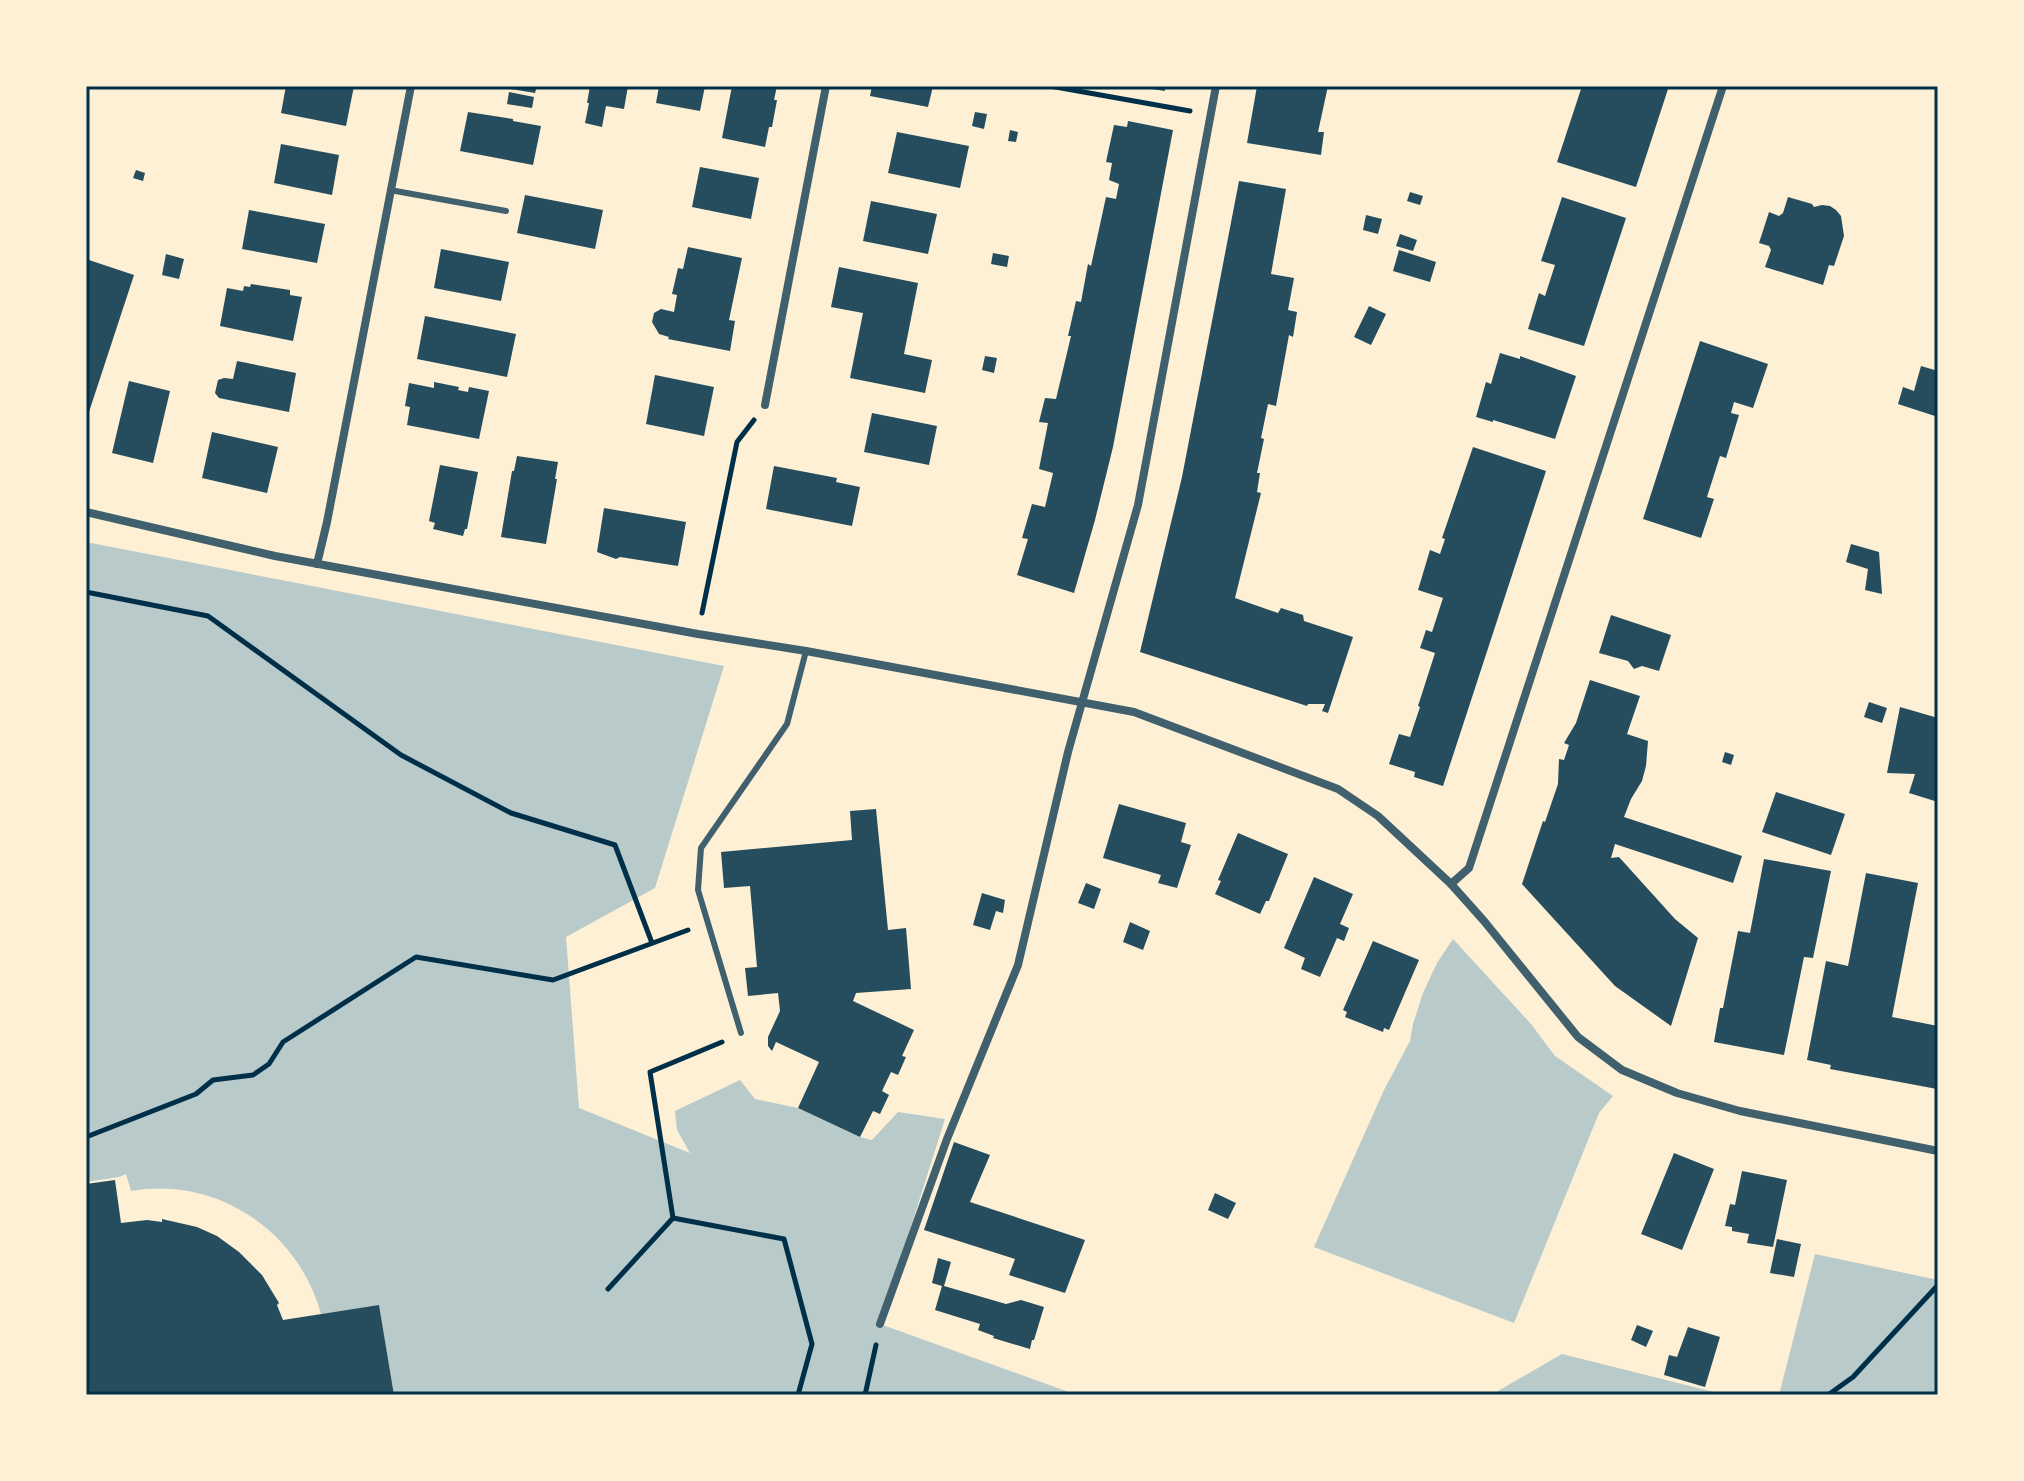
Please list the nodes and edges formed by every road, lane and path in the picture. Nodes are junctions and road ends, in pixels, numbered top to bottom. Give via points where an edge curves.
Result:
1 (411, 86) edge
2 (826, 86) edge
3 (1050, 86) edge
4 (1216, 86) edge
5 (1723, 86) edge
6 (1211, 114) junction
7 (390, 190) junction
8 (506, 211) dead end
9 (765, 405) joint
10 (86, 512) edge
11 (317, 564) junction
12 (86, 592) edge
13 (698, 634) junction
14 (806, 651) junction
15 (1083, 702) junction
16 (1451, 884) junction
17 (708, 923) junction
18 (652, 943) junction
19 (741, 1033) joint
20 (86, 1137) edge
21 (1938, 1151) edge
22 (673, 1218) junction
23 (1938, 1285) edge
24 (608, 1289) dead end
25 (880, 1324) joint
26 (798, 1395) edge
27 (865, 1395) edge
28 (1828, 1395) edge

1 - 7 street
2 - 9 street
3 - 6 path
4 - 6 street
5 - 16 street via 1469,868
6 - 15 street via 1138,505
7 - 8 lane
7 - 11 street
9 - 13 path via 737,442
10 - 11 street
11 - 13 street
12 - 18 path via 208,616 401,755 511,813 615,845
13 - 14 street
14 - 15 street
14 - 17 lane via 787,724 701,848 698,890
15 - 16 street via 1134,712 1338,789 1378,816
15 - 25 street via 1018,965
16 - 21 street via 1578,1037 1622,1070 1740,1111
17 - 18 path
17 - 19 lane
18 - 20 path via 553,980 416,957 283,1042 269,1064 253,1075 213,1080 196,1094
19 - 22 path via 650,1072
22 - 24 path
22 - 26 path via 784,1239 812,1344
23 - 28 path via 1853,1377
25 - 27 path

